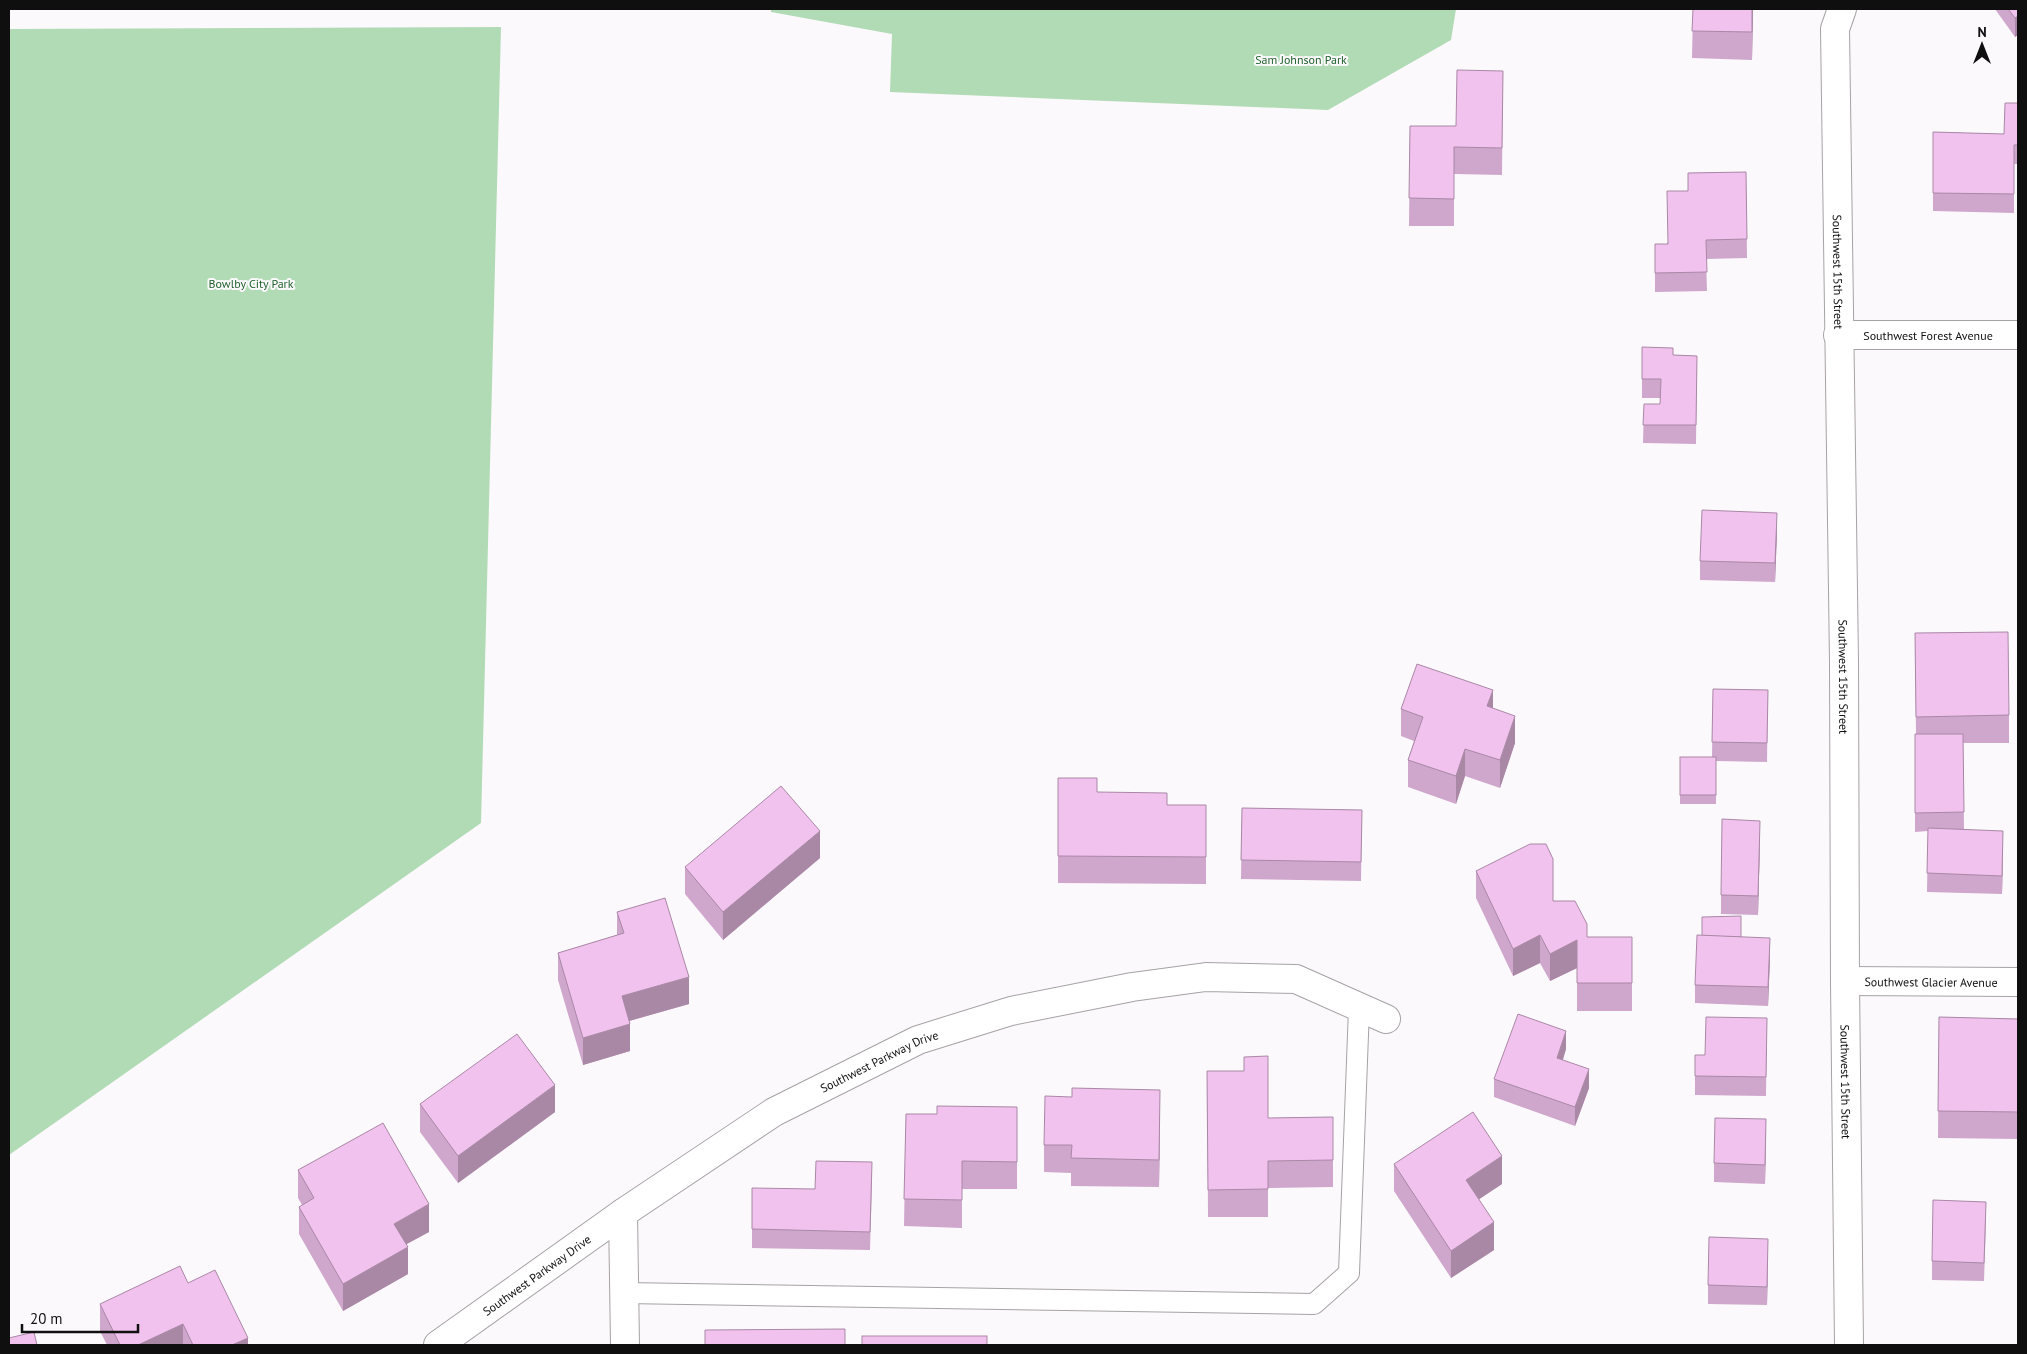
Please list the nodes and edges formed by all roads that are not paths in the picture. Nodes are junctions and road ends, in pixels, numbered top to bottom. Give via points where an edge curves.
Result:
1 (1842, 9) edge
2 (1838, 335) junction
3 (2018, 335) edge
4 (1844, 981) junction
5 (2018, 982) edge
6 (1359, 1008) junction
7 (1386, 1019) dead end
8 (622, 1213) junction
9 (624, 1293) junction
10 (438, 1345) edge
11 (624, 1345) edge
12 (1849, 1345) edge

1 - 2 street, Southwest 15th Street via 1835,29
2 - 3 street, Southwest Forest Avenue
2 - 4 street, Southwest 15th Street via 1844,660
4 - 5 street, Southwest Glacier Avenue
4 - 12 street, Southwest 15th Street
6 - 7 street, Southwest Parkway Drive
6 - 8 street, Southwest Parkway Drive via 1296,979 1206,977 1011,1010 918,1040 774,1112
6 - 9 lane via 1349,1273 1314,1304
8 - 9 street
8 - 10 street, Southwest Parkway Drive
9 - 11 street

